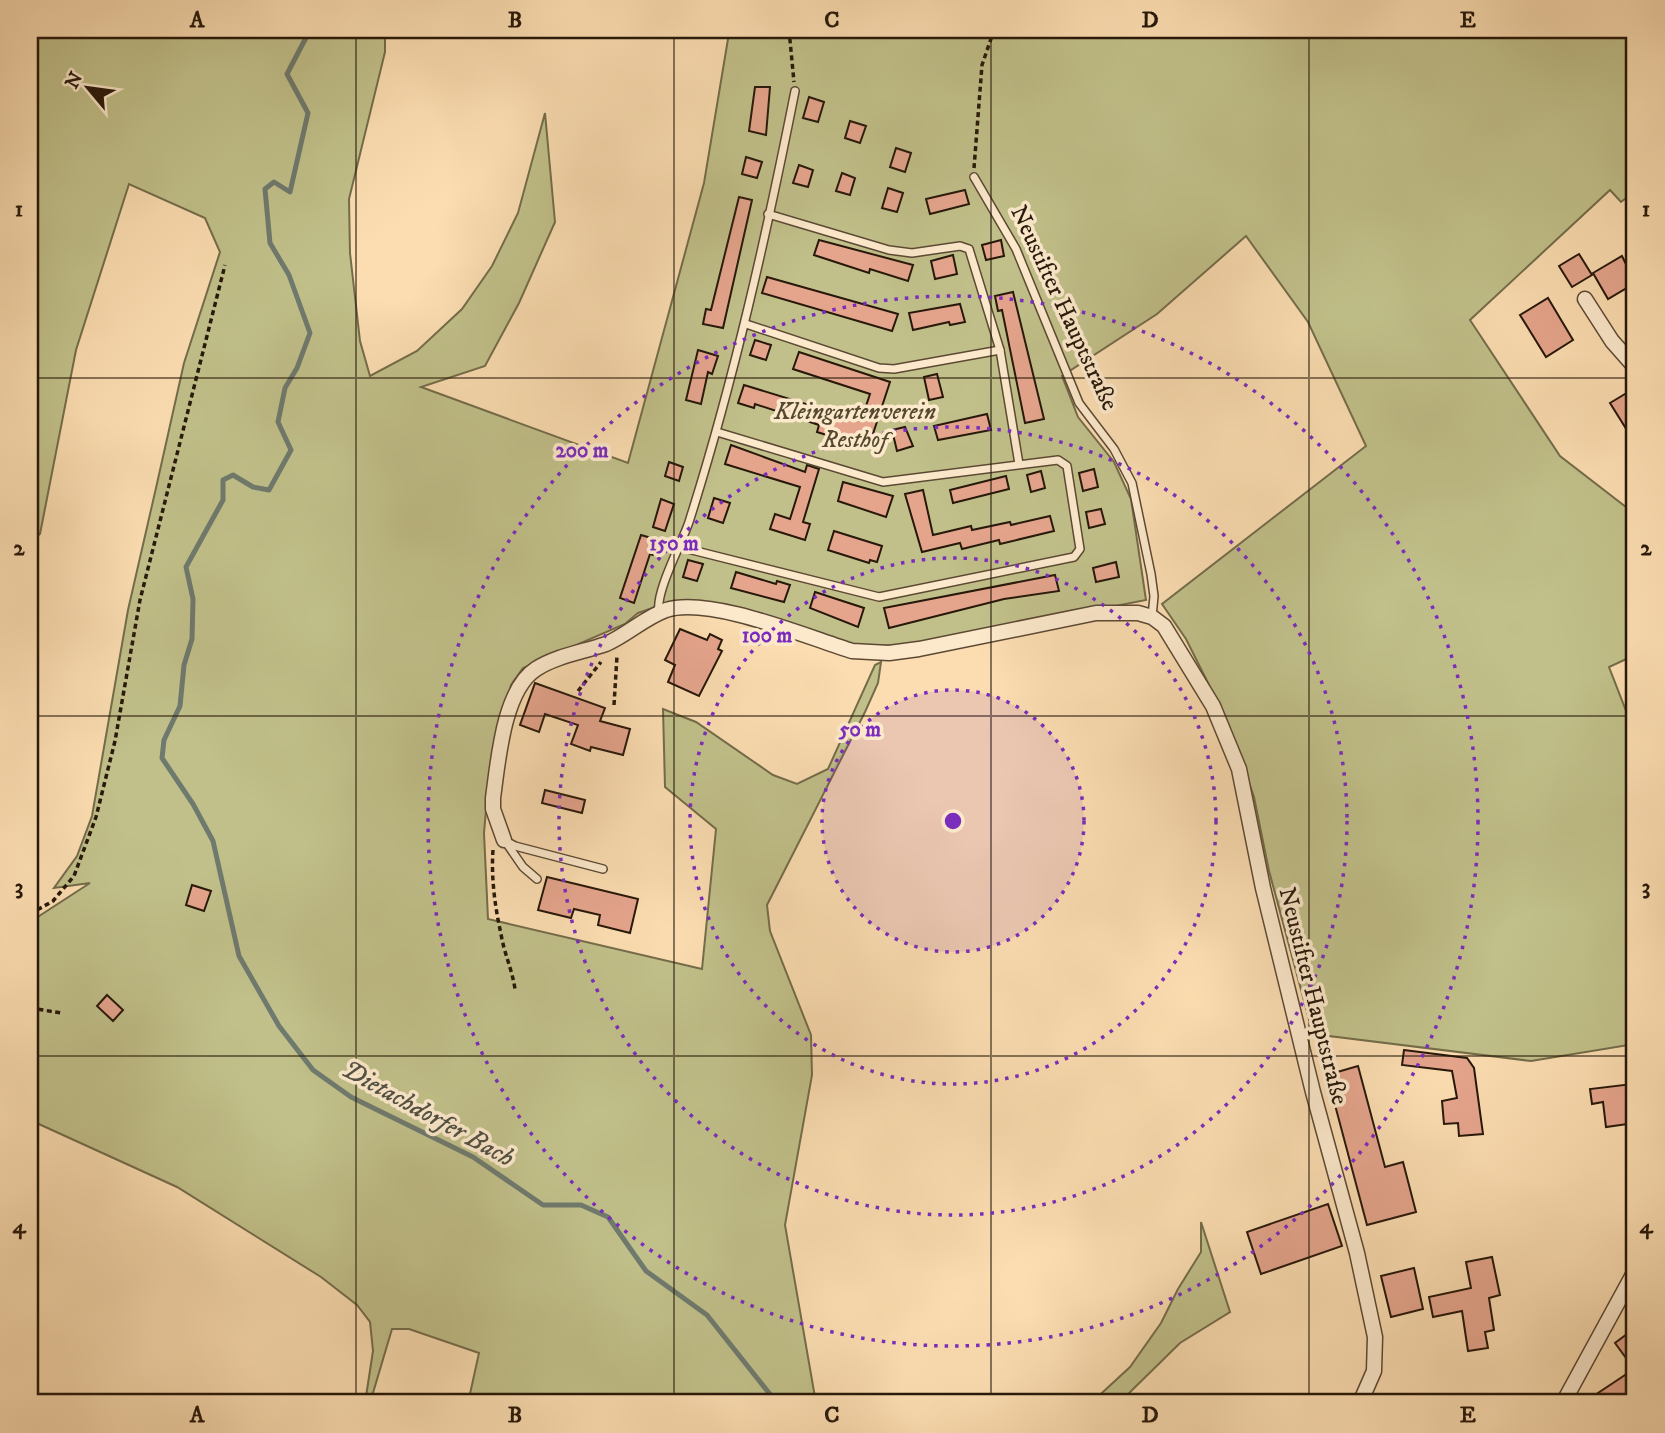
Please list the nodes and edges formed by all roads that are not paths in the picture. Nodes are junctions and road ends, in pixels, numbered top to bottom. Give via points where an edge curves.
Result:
1 (794, 91) road end
2 (974, 177) road end
3 (768, 214) junction
4 (1585, 299) dead end
5 (746, 324) junction
6 (1000, 351) junction
7 (1635, 367) edge
8 (718, 432) junction
9 (1019, 464) junction
10 (680, 547) junction
11 (659, 613) junction
12 (1152, 617) junction
13 (505, 840) junction
14 (603, 869) dead end
15 (537, 879) dead end
16 (1635, 1271) edge
17 (1567, 1401) edge
18 (1360, 1403) edge

1 - 3 lane
2 - 12 lane, Neustifter Hauptstraße via 1016,249 1079,403 1114,449 1132,483 1153,585
3 - 5 lane
3 - 6 lane via 889,250 969,249
4 - 7 street
5 - 6 lane via 879,368
5 - 8 lane
6 - 9 lane
8 - 9 lane via 883,482
8 - 10 lane
9 - 10 lane via 1058,460 1067,466 1080,549 1074,557 879,597
10 - 11 lane via 660,598
11 - 12 street via 682,607 717,610 869,653 919,649 1096,613 1123,611
11 - 13 street via 617,640 536,669 521,685 508,716 493,798
12 - 18 street, Neustifter Hauptstraße via 1173,638 1213,706 1239,769 1263,888 1375,1337 1374,1371
13 - 14 lane
13 - 15 lane
16 - 17 street

